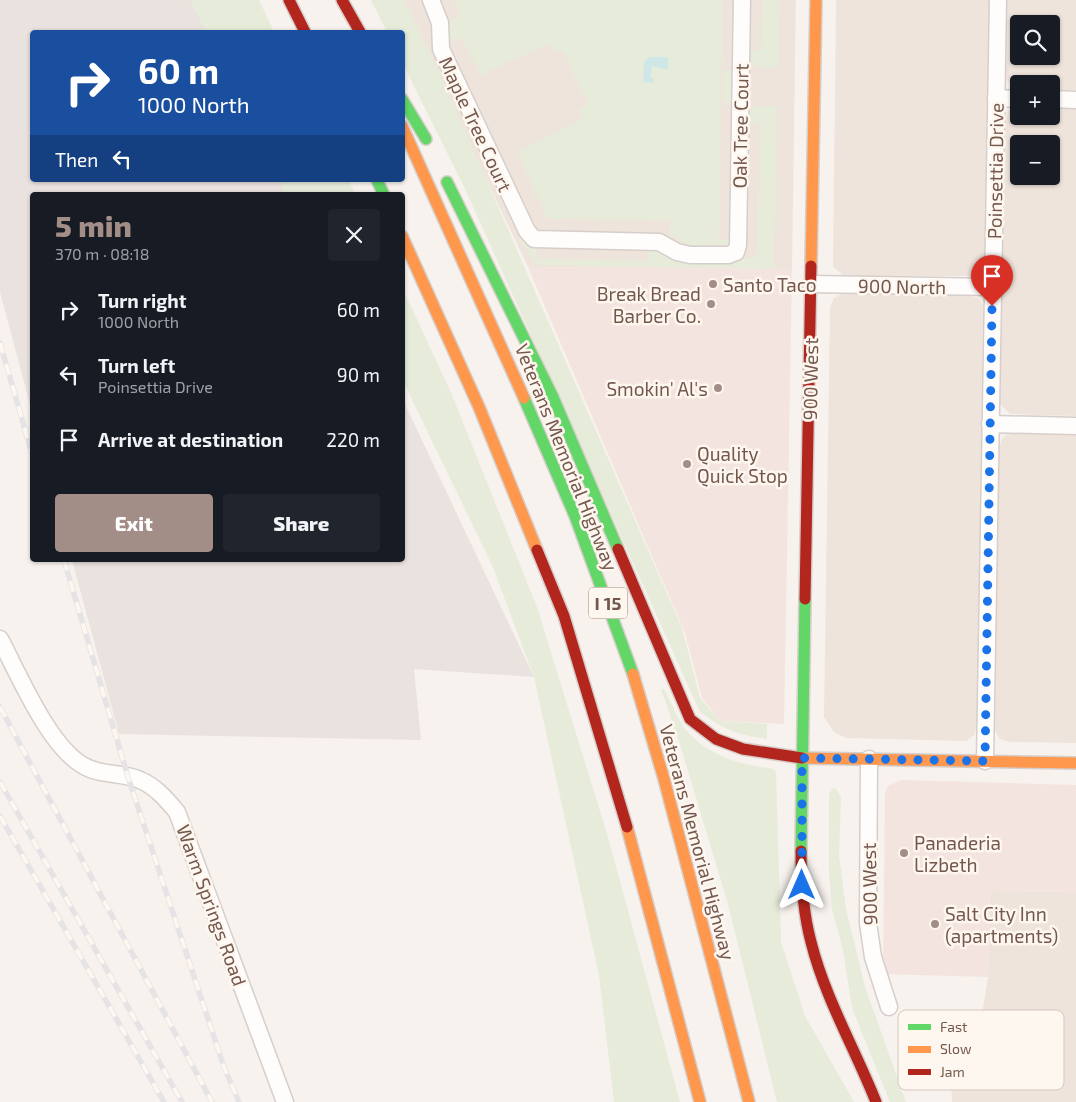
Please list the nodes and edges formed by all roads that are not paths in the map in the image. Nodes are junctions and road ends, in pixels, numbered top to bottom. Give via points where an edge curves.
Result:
1 (289, 0) edge
2 (342, 0) edge
3 (431, 0) edge
4 (742, 0) edge
5 (816, 0) edge
6 (998, 0) edge
7 (304, 30) edge
8 (359, 30) edge
9 (996, 98) junction
10 (1010, 99) edge
11 (1060, 99) edge
12 (1076, 100) edge
13 (405, 104) edge
14 (405, 133) edge
15 (431, 148) dead end
16 (444, 174) dead end
17 (405, 243) edge
18 (736, 252) joint
19 (811, 284) junction
20 (993, 287) junction
21 (990, 424) junction
22 (1076, 426) edge
23 (0, 639) edge
24 (802, 758) junction
25 (869, 759) junction
26 (985, 761) junction
27 (1076, 763) edge
28 (889, 1006) dead end
29 (285, 1102) edge
30 (700, 1102) edge
31 (749, 1102) edge
32 (876, 1102) edge

1 - 7 main road
2 - 8 main road
3 - 18 street, Maple Tree Court via 440,23 441,49 527,231 538,240 650,242 664,244 683,254 728,255
4 - 18 street, Oak Tree Court
5 - 19 main road, 900 West
6 - 9 street, Poinsettia Drive
9 - 10 street
9 - 20 street, Poinsettia Drive
11 - 12 street
13 - 15 main road
14 - 31 main road, Veterans Memorial Highway / I 15 via 575,516 625,648 664,779
16 - 24 main road via 552,395 690,719 716,739 743,749
17 - 30 main road, I 15 via 479,407 564,616 622,807
19 - 20 street, 900 North
19 - 24 main road, 900 West
20 - 21 street, Poinsettia Drive
21 - 22 street
21 - 26 street, Poinsettia Drive
23 - 29 street, Warm Springs Road via 51,734 66,753 84,766 100,772 140,780 161,794 177,812
24 - 25 main road
24 - 32 main road, 900 West via 802,885 811,942 830,997
25 - 26 main road
25 - 28 street, 900 West via 868,923 873,957
26 - 27 main road

